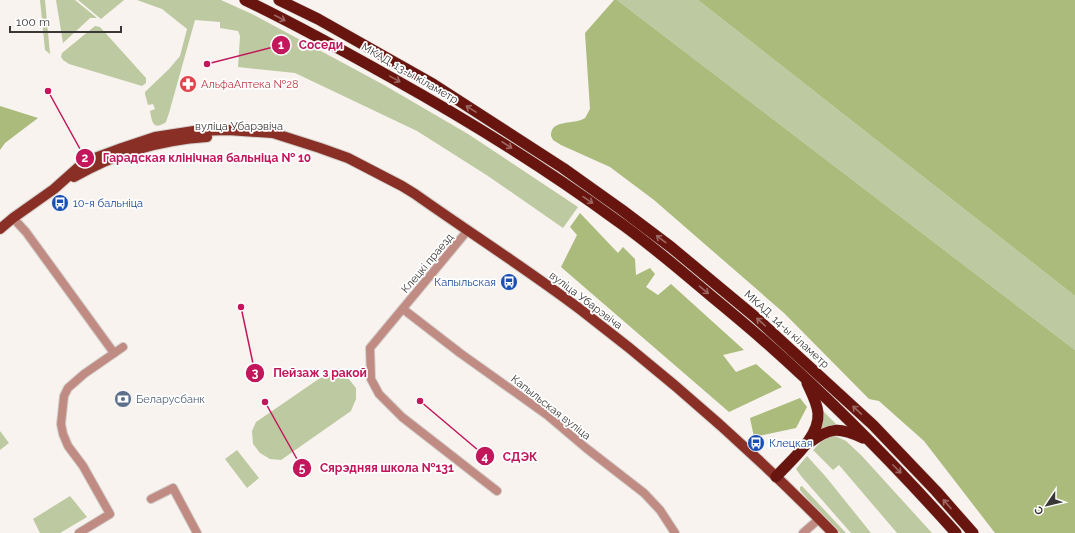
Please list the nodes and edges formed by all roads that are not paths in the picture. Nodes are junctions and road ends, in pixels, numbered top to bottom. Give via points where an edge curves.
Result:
1 (245, 0) edge
2 (279, 0) edge
3 (563, 168) joint
4 (13, 218) junction
5 (0, 229) edge
6 (468, 230) junction
7 (403, 309) junction
8 (123, 347) dead end
9 (114, 353) junction
10 (805, 379) junction
11 (870, 442) junction
12 (805, 445) junction
13 (776, 477) junction
14 (497, 491) dead end
15 (151, 499) dead end
16 (819, 519) junction
17 (79, 533) edge
18 (198, 533) edge
19 (675, 533) edge
20 (803, 533) edge
21 (833, 533) edge
22 (956, 533) edge
23 (973, 533) edge

1 -> 10 highway, МКАД, 13-ы кіламетр via 428,98 556,178 617,220 674,265 761,338
3 -> 2 highway, МКАД, 13-ы кіламетр via 433,84
23 -> 3 highway, МКАД, 14-ы кіламетр via 873,426 754,316 671,247
4 - 5 main road, вуліца Убарэвіча
4 - 6 main road, вуліца Убарэвіча via 54,189 82,164 95,158 155,137 194,131 228,130 273,133 348,158 402,186
4 - 9 street via 26,232
6 - 7 street, Клецкі праезд
6 - 13 main road, вуліца Убарэвіча via 581,310 626,346 719,424
7 - 14 street, Клецкі праезд via 370,348 371,379 379,394 402,417
7 - 19 street, Капыльская вуліца via 547,415 644,493 660,510
8 - 9 street
9 - 17 street via 84,374 68,388 64,396 61,424 63,434 110,514
10 - 11 highway
10 - 12 highway via 818,414 816,428
11 - 12 highway via 851,433 830,430
11 -> 22 highway
12 - 13 highway
13 - 16 main road, вуліца Убарэвіча
15 - 18 street via 173,488
16 - 20 street
16 - 21 main road, вуліца Убарэвіча

